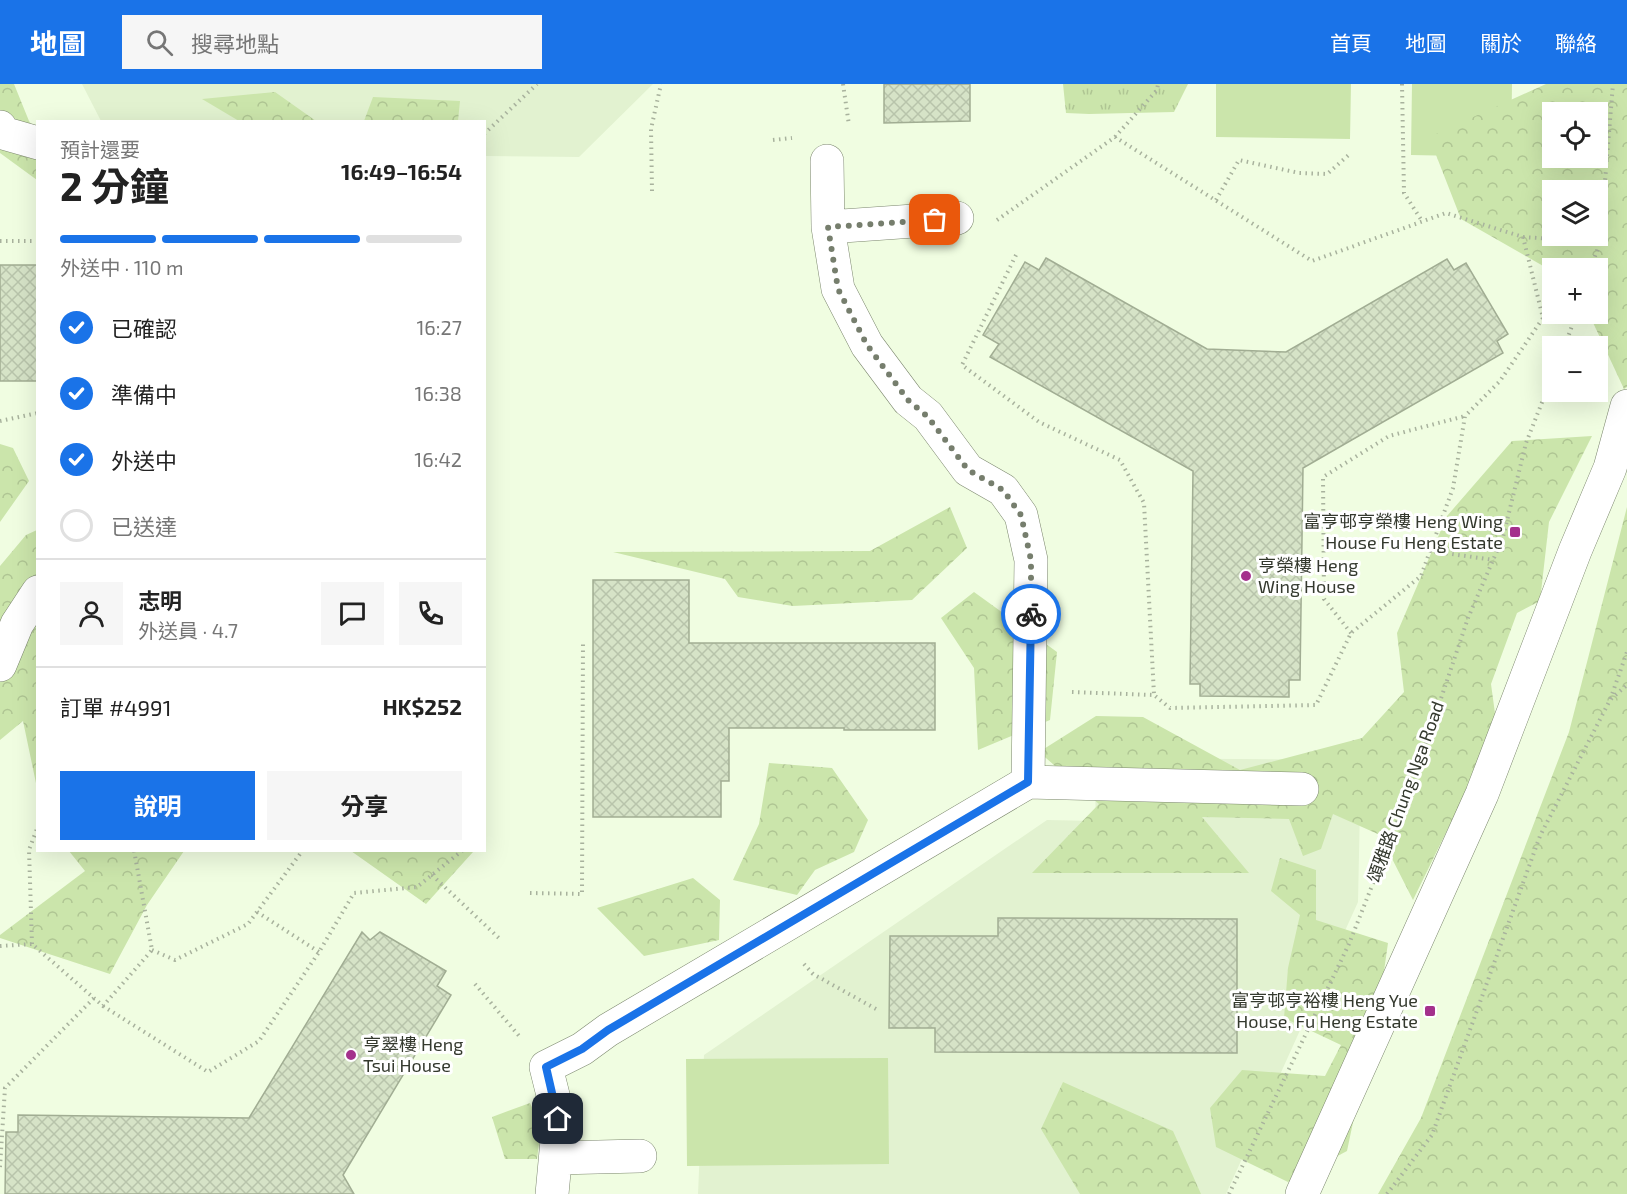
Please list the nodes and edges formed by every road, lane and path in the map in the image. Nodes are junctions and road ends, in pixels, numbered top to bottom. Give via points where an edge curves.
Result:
1 (537, 84) edge
2 (662, 84) edge
3 (843, 84) edge
4 (1158, 84) edge
5 (1402, 84) edge
6 (1613, 84) edge
7 (0, 127) edge
8 (850, 131) dead end
9 (486, 132) edge
10 (1115, 137) junction
11 (36, 142) edge
12 (1351, 153) dead end
13 (827, 161) dead end
14 (1605, 180) edge
15 (652, 191) dead end
16 (1216, 200) junction
17 (957, 218) dead end
18 (996, 220) dead end
19 (1422, 221) junction
20 (828, 227) junction
21 (1523, 237) junction
22 (1542, 238) edge
23 (0, 240) edge
24 (36, 241) edge
25 (1016, 255) dead end
26 (1542, 402) edge
27 (1627, 406) edge
28 (36, 413) edge
29 (1465, 416) junction
30 (0, 421) edge
31 (1430, 551) dead end
32 (36, 595) edge
33 (1351, 633) dead end
34 (583, 640) dead end
35 (1627, 652) edge
36 (0, 665) edge
37 (1627, 685) edge
38 (1154, 695) dead end
39 (1610, 700) junction
40 (1028, 782) junction
41 (1302, 789) dead end
42 (36, 831) edge
43 (134, 852) edge
44 (302, 852) edge
45 (461, 852) edge
46 (432, 875) junction
47 (530, 893) dead end
48 (257, 912) junction
49 (501, 940) dead end
50 (32, 944) junction
51 (0, 946) edge
52 (152, 950) junction
53 (319, 951) junction
54 (801, 961) dead end
55 (475, 984) dead end
56 (94, 998) junction
57 (103, 1006) junction
58 (876, 1009) dead end
59 (546, 1067) junction
60 (640, 1156) dead end
61 (556, 1158) junction
62 (0, 1167) edge
63 (552, 1194) edge
64 (1229, 1194) edge
65 (1302, 1194) edge
66 (1387, 1194) edge

1 - 9 path
2 - 15 path via 651,129
3 - 8 path
4 - 10 path via 1157,90
5 - 19 path via 1404,193
6 - 14 path
7 - 11 street via 3,133
10 - 16 path
10 - 18 path
12 - 16 path via 1327,174 1299,173 1239,160
13 - 20 street
16 - 19 path via 1312,261
17 - 20 street
19 - 21 path via 1446,213
20 - 40 street via 838,289 867,345 968,470 1003,490 1021,515 1031,560
21 - 22 path
21 - 29 path via 1543,318 1500,381
23 - 24 path
25 - 38 path via 962,365 1040,422 1120,460 1143,503
26 - 64 path, 頌雅路 Chung Nga Road via 1526,443 1503,537 1468,618 1413,782 1349,944
27 - 65 street via 1610,468 1482,794
28 - 30 path
29 - 31 path via 1453,488
29 - 33 path via 1389,436 1323,477 1324,599
32 - 36 street via 17,624
34 - 47 path via 582,894
35 - 39 path
37 - 39 path
39 - 66 path via 1540,836 1432,1135
40 - 41 street
40 - 59 street
42 - 50 path via 28,850
43 - 52 path
44 - 48 path
45 - 46 path
46 - 49 path
46 - 53 path via 417,887 354,893
48 - 52 path via 248,924 175,960
48 - 53 path
50 - 51 path
50 - 56 path
52 - 57 path
53 - 57 path via 259,1041 208,1072
54 - 58 path via 813,974
55 - 59 path
56 - 57 path
56 - 62 path via 5,1088
59 - 61 street via 558,1119
60 - 61 street
61 - 63 street

